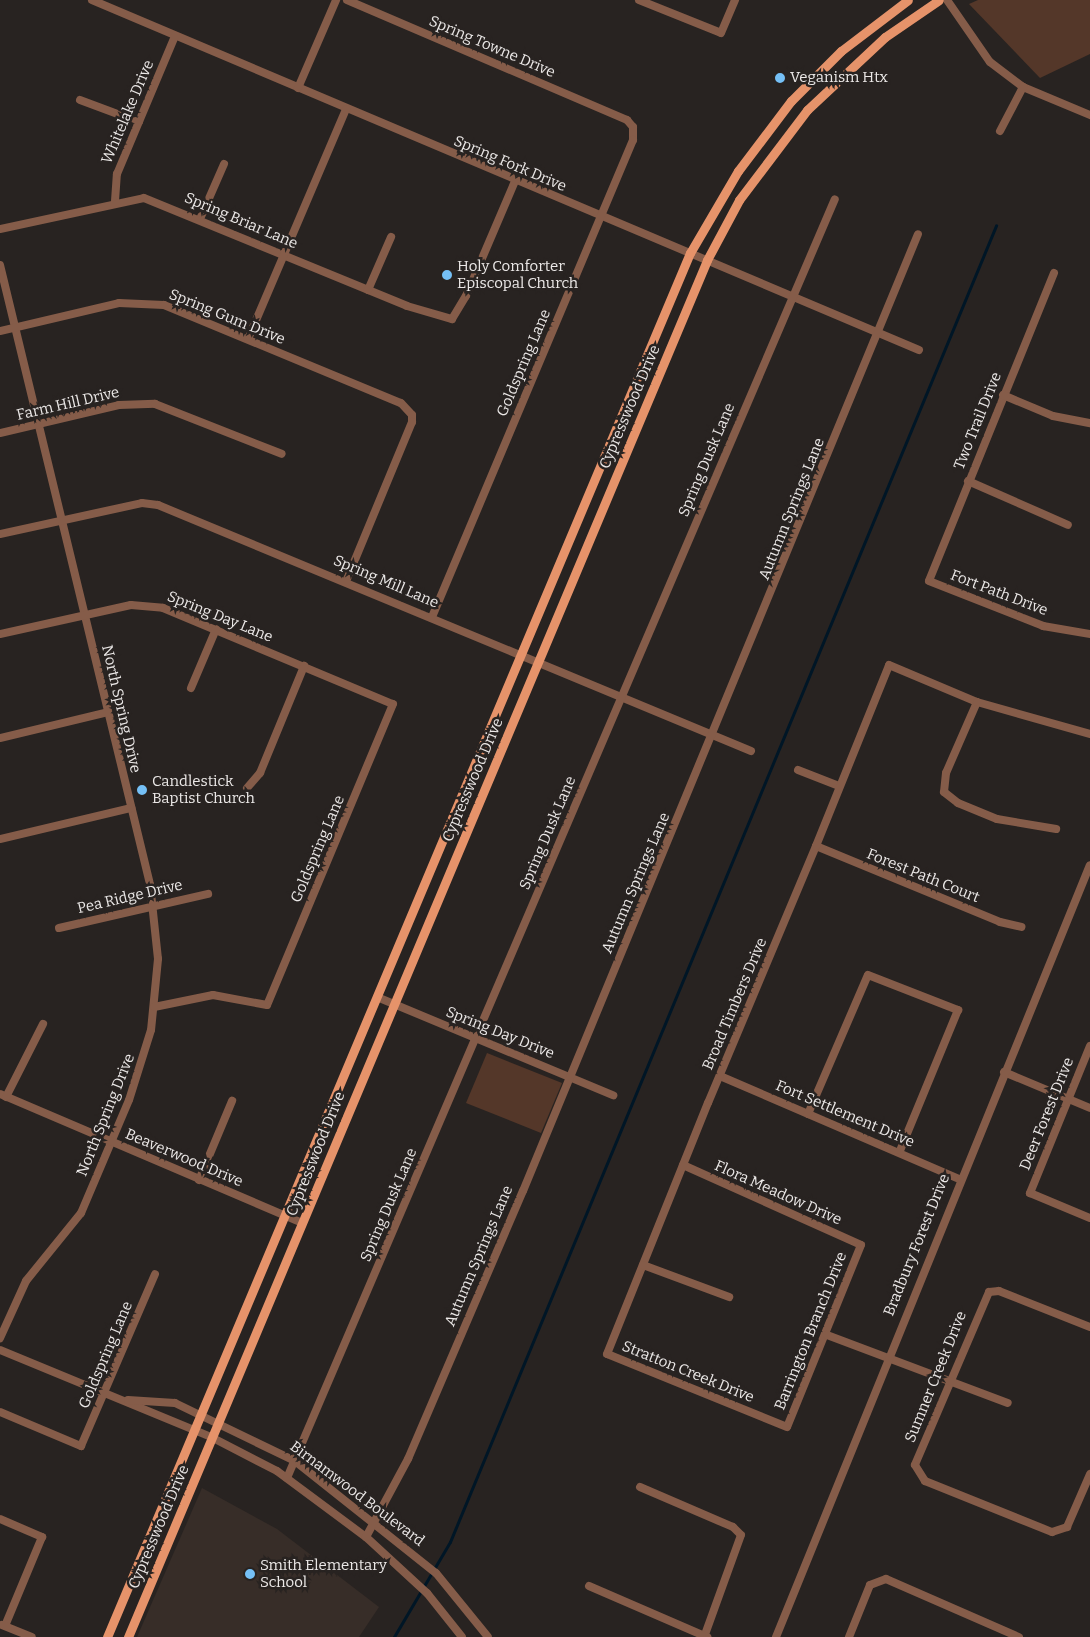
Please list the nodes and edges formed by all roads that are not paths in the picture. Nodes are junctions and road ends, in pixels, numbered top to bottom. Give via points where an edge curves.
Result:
1 (92, 0) edge
2 (336, 0) edge
3 (346, 0) edge
4 (639, 0) edge
5 (735, 0) edge
6 (908, 0) edge
7 (939, 0) edge
8 (947, 0) edge
9 (175, 36) junction
10 (1023, 87) junction
11 (298, 88) junction
12 (794, 98) junction
13 (80, 100) dead end
14 (346, 109) junction
15 (808, 110) junction
16 (1090, 115) edge
17 (627, 120) joint
18 (139, 122) junction
19 (1000, 130) dead end
20 (224, 164) dead end
21 (515, 181) junction
22 (835, 199) dead end
23 (115, 201) junction
24 (601, 217) junction
25 (200, 219) junction
26 (0, 229) edge
27 (918, 234) dead end
28 (391, 237) dead end
29 (690, 253) junction
30 (284, 254) junction
31 (707, 260) junction
32 (0, 265) edge
33 (1054, 273) dead end
34 (368, 290) junction
35 (792, 298) junction
36 (16, 327) junction
37 (0, 331) edge
38 (879, 334) junction
39 (248, 339) junction
40 (919, 350) dead end
41 (1003, 395) junction
42 (1090, 423) edge
43 (38, 424) junction
44 (0, 434) edge
45 (609, 447) junction
46 (282, 454) dead end
47 (624, 454) junction
48 (968, 481) junction
49 (64, 518) junction
50 (1068, 525) dead end
51 (0, 534) edge
52 (346, 581) junction
53 (929, 581) joint
54 (85, 615) junction
55 (432, 617) junction
56 (216, 629) junction
57 (0, 634) edge
58 (1090, 634) edge
59 (522, 652) junction
60 (539, 659) junction
61 (304, 666) junction
62 (191, 688) dead end
63 (621, 696) junction
64 (977, 702) junction
65 (393, 704) joint
66 (108, 712) junction
67 (1090, 734) edge
68 (713, 735) junction
69 (0, 738) edge
70 (751, 751) dead end
71 (798, 770) dead end
72 (839, 786) junction
73 (248, 788) dead end
74 (131, 808) junction
75 (449, 825) junction
76 (1056, 830) dead end
77 (466, 832) junction
78 (0, 839) edge
79 (816, 846) junction
80 (1090, 865) edge
81 (208, 894) dead end
82 (154, 906) junction
83 (1021, 927) dead end
84 (59, 928) dead end
85 (377, 997) junction
86 (393, 1004) junction
87 (154, 1007) junction
88 (43, 1024) dead end
89 (475, 1039) junction
90 (1090, 1046) edge
91 (1004, 1072) junction
92 (720, 1076) junction
93 (571, 1077) junction
94 (613, 1095) dead end
95 (3, 1096) edge
96 (1068, 1099) junction
97 (232, 1101) dead end
98 (1090, 1108) edge
99 (808, 1114) junction
100 (111, 1142) junction
101 (900, 1151) junction
102 (683, 1165) junction
103 (959, 1179) junction
104 (199, 1180) junction
105 (286, 1215) junction
106 (1090, 1218) edge
107 (303, 1223) junction
108 (861, 1245) joint
109 (643, 1265) junction
110 (155, 1274) dead end
111 (729, 1297) dead end
112 (1090, 1327) edge
113 (826, 1335) junction
114 (0, 1338) edge
115 (0, 1350) edge
116 (607, 1354) joint
117 (886, 1358) junction
118 (949, 1381) junction
119 (106, 1392) junction
120 (124, 1400) junction
121 (1008, 1403) dead end
122 (0, 1412) edge
123 (203, 1414) junction
124 (221, 1421) junction
125 (787, 1427) joint
126 (196, 1431) junction
127 (213, 1438) junction
128 (295, 1461) junction
129 (1090, 1474) edge
130 (287, 1478) junction
131 (640, 1487) dead end
132 (0, 1518) edge
133 (375, 1521) junction
134 (366, 1537) junction
135 (143, 1553) junction
136 (160, 1560) junction
137 (589, 1586) dead end
138 (2, 1625) edge
139 (32, 1637) edge
140 (107, 1637) edge
141 (128, 1637) edge
142 (462, 1637) edge
143 (488, 1637) edge
144 (705, 1637) edge
145 (776, 1637) edge
146 (849, 1637) edge
147 (1019, 1637) edge

1 - 9 street, Spring Fork Drive
2 - 11 street
3 - 17 street, Spring Towne Drive
4 - 5 street via 721,33
6 - 12 main road, Cypresswood Drive via 841,51
7 - 15 main road, Cypresswood Drive via 878,42
8 - 10 street via 990,62
9 - 11 street, Spring Fork Drive
9 - 18 street, Whitelake Drive
10 - 16 street
10 - 19 street
11 - 14 street, Spring Fork Drive
12 - 15 main road
12 - 29 main road, Cypresswood Drive via 738,171
13 - 18 street
14 - 21 street, Spring Fork Drive
14 - 30 street
15 - 31 main road, Cypresswood Drive via 739,200
17 - 24 street, Goldspring Lane via 633,140
18 - 23 street, Whitelake Drive via 117,174
20 - 25 street
21 - 24 street, Spring Fork Drive
21 - 34 street, Spring Briar Lane via 460,309 452,319 443,319
22 - 35 street, Spring Dusk Lane
23 - 25 street, Spring Briar Lane via 144,198
23 - 26 street, Spring Briar Lane
24 - 29 street, Spring Fork Drive
24 - 55 street, Goldspring Lane
25 - 30 street, Spring Briar Lane
27 - 38 street, Autumn Springs Lane
28 - 34 street
29 - 31 street, Spring Fork Drive
29 - 45 main road, Cypresswood Drive
30 - 34 street, Spring Briar Lane
30 - 39 street
31 - 35 street, Spring Fork Drive
31 - 47 main road, Cypresswood Drive
32 - 36 street, North Spring Drive
33 - 41 street, Two Trail Drive
35 - 38 street, Spring Fork Drive
35 - 63 street, Spring Dusk Lane
36 - 37 street, Spring Gum Drive
36 - 39 street, Spring Gum Drive via 119,303 146,302 173,308
36 - 43 street, North Spring Drive
38 - 40 street, Spring Fork Drive
38 - 68 street, Autumn Springs Lane
39 - 52 street, Spring Gum Drive via 405,408 412,415 409,432
41 - 42 street via 1054,416
41 - 48 street, Two Trail Drive
43 - 44 street, Farm Hill Drive
43 - 46 street, Farm Hill Drive via 119,405 156,404
43 - 49 street, North Spring Drive
45 - 47 main road
45 - 59 main road, Cypresswood Drive
47 - 60 main road, Cypresswood Drive
48 - 50 street
48 - 53 street, Two Trail Drive
49 - 51 street, Spring Mill Lane
49 - 52 street, Spring Mill Lane via 142,503 158,505
49 - 54 street, North Spring Drive
52 - 55 street, Spring Mill Lane
53 - 58 street, Fort Path Drive via 1043,626
54 - 56 street, Spring Day Lane via 147,606
54 - 57 street, Spring Day Lane
54 - 66 street, North Spring Drive
55 - 59 street, Spring Mill Lane
56 - 61 street, Spring Day Lane
56 - 62 street
59 - 60 street, Spring Mill Lane
59 - 75 main road, Cypresswood Drive
60 - 63 street, Spring Mill Lane
60 - 77 main road, Cypresswood Drive
61 - 65 street, Spring Day Lane
61 - 73 street via 260,773
63 - 68 street, Spring Mill Lane
63 - 89 street, Spring Dusk Lane
64 - 67 street
64 - 72 street, Broad Timbers Drive via 889,665
64 - 76 street via 946,773 944,792 958,803 997,819
65 - 87 street, Goldspring Lane via 267,1005 213,996
66 - 69 street
66 - 74 street, North Spring Drive
68 - 70 street, Spring Mill Lane
68 - 93 street, Autumn Springs Lane
71 - 72 street
72 - 79 street, Broad Timbers Drive
74 - 78 street
74 - 82 street, North Spring Drive
75 - 77 main road
75 - 85 main road, Cypresswood Drive
77 - 86 main road, Cypresswood Drive
79 - 83 street, Forest Path Court
79 - 92 street, Broad Timbers Drive
80 - 91 street, Bradbury Forest Drive
81 - 82 street, Pea Ridge Drive
82 - 84 street, Pea Ridge Drive
82 - 87 street, North Spring Drive via 158,959
85 - 86 street, Spring Day Drive
85 - 105 main road, Cypresswood Drive
86 - 89 street, Spring Day Drive
86 - 107 main road, Cypresswood Drive
87 - 100 street, North Spring Drive via 141,1069
88 - 95 street
89 - 93 street, Spring Day Drive
89 - 128 street, Spring Dusk Lane
90 - 96 street, Deer Forest Drive
91 - 96 street
91 - 103 street, Bradbury Forest Drive
92 - 99 street, Fort Settlement Drive
92 - 102 street, Broad Timbers Drive
93 - 94 street, Spring Day Drive
93 - 133 street, Autumn Springs Lane via 408,1459
95 - 100 street, Beaverwood Drive
96 - 98 street
96 - 106 street, Deer Forest Drive via 1030,1193
97 - 104 street
99 - 101 street, Fort Settlement Drive
99 - 101 street via 868,975 958,1010
100 - 104 street, Beaverwood Drive
100 - 114 street, North Spring Drive via 81,1213 26,1281
101 - 103 street, Fort Settlement Drive
102 - 108 street, Flora Meadow Drive
102 - 109 street, Broad Timbers Drive
103 - 117 street, Bradbury Forest Drive
104 - 105 street, Beaverwood Drive
105 - 107 street, Beaverwood Drive
105 - 123 main road, Cypresswood Drive
107 - 124 main road, Cypresswood Drive
108 - 113 street, Barrington Branch Drive
109 - 111 street
109 - 116 street, Broad Timbers Drive
110 - 119 street, Goldspring Lane
112 - 118 street, Sumner Creek Drive via 999,1291 989,1292
113 - 117 street
113 - 125 street, Barrington Branch Drive
115 - 119 street, Birnamwood Boulevard
116 - 125 street, Stratton Creek Drive
117 - 118 street
117 - 145 street, Bradbury Forest Drive
118 - 121 street
118 - 129 street, Sumner Creek Drive via 915,1465 917,1474 925,1482 1052,1532 1061,1531 1071,1521
119 - 120 street, Birnamwood Boulevard
119 - 122 street, Goldspring Lane via 81,1446
120 - 123 street, Birnamwood Boulevard via 175,1402
120 - 126 street, Birnamwood Boulevard
123 - 124 street, Birnamwood Boulevard
123 - 126 main road, Cypresswood Drive
124 - 127 main road, Cypresswood Drive
124 - 128 street, Birnamwood Boulevard
126 - 127 street, Birnamwood Boulevard
126 - 135 main road, Cypresswood Drive
127 - 130 street, Birnamwood Boulevard
127 - 136 main road, Cypresswood Drive
128 - 130 street, Spring Dusk Lane
128 - 133 street, Birnamwood Boulevard
130 - 134 street, Birnamwood Boulevard
131 - 144 street via 740,1532 741,1543
132 - 138 street via 42,1537
133 - 134 street, Autumn Springs Lane
133 - 143 street, Birnamwood Boulevard via 413,1552
134 - 142 street, Birnamwood Boulevard
135 - 136 main road
135 - 140 main road, Cypresswood Drive
136 - 141 main road, Cypresswood Drive
137 - 144 street
138 - 139 street
146 - 147 street via 870,1585 886,1579

